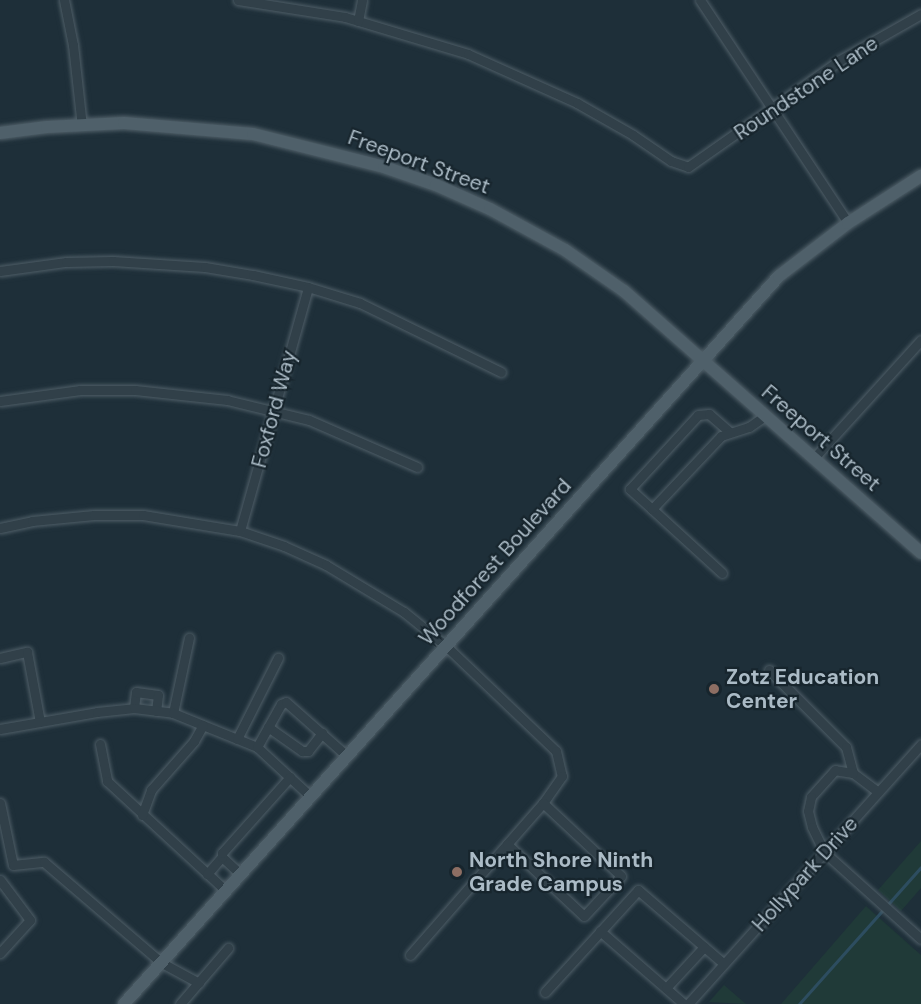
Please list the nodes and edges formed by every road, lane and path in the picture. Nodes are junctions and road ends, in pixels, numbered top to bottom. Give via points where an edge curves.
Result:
1 (64, 0) edge
2 (239, 0) edge
3 (362, 0) edge
4 (700, 0) edge
5 (921, 14) edge
6 (358, 21) junction
7 (770, 109) junction
8 (82, 126) junction
9 (0, 133) edge
10 (921, 176) edge
11 (848, 223) junction
12 (0, 271) edge
13 (308, 287) junction
14 (921, 340) edge
15 (702, 359) junction
16 (501, 372) dead end
17 (0, 401) edge
18 (274, 410) junction
19 (766, 415) junction
20 (730, 432) junction
21 (814, 458) junction
22 (417, 467) dead end
23 (652, 509) junction
24 (0, 528) edge
25 (240, 531) junction
26 (920, 549) edge
27 (722, 573) dead end
28 (189, 638) dead end
29 (446, 646) junction
30 (0, 658) edge
31 (278, 658) dead end
32 (769, 670) dead end
33 (134, 708) junction
34 (156, 711) junction
35 (172, 713) junction
36 (40, 722) junction
37 (203, 725) junction
38 (267, 727) junction
39 (0, 729) edge
40 (322, 733) junction
41 (237, 739) junction
42 (100, 744) dead end
43 (921, 744) edge
44 (257, 747) junction
45 (346, 755) junction
46 (853, 773) junction
47 (290, 777) junction
48 (878, 792) junction
49 (310, 796) junction
50 (0, 803) edge
51 (543, 803) junction
52 (142, 815) junction
53 (507, 844) junction
54 (824, 852) junction
55 (222, 857) junction
56 (207, 874) junction
57 (240, 874) junction
58 (0, 880) edge
59 (225, 890) junction
60 (600, 931) junction
61 (921, 939) edge
62 (704, 946) junction
63 (228, 948) dead end
64 (0, 953) edge
65 (410, 955) dead end
66 (162, 963) junction
67 (724, 964) junction
68 (199, 983) junction
69 (666, 988) junction
70 (545, 992) dead end
71 (124, 1004) edge
72 (180, 1004) edge
73 (684, 1004) edge
74 (688, 1004) edge

1 - 8 street
2 - 6 street
3 - 6 street
4 - 7 street
5 - 7 street, Roundstone Lane via 840,60
6 - 7 street, Roundstone Lane via 430,41 516,74 577,103 670,161 688,167
7 - 11 street
8 - 9 main road, Freeport Street
8 - 15 main road, Freeport Street via 137,123 253,134 331,152 436,185 503,215 565,250 624,291
10 - 11 main road, Woodforest Boulevard
11 - 15 main road, Woodforest Boulevard via 779,276
12 - 13 street via 66,262 156,263 205,267
13 - 16 street via 360,303
13 - 18 street, Foxford Way
14 - 21 street
15 - 19 main road, Freeport Street
15 - 29 main road, Woodforest Boulevard
17 - 18 street via 80,390 135,390 205,396
18 - 22 street via 309,420
18 - 25 street, Foxford Way
19 - 20 street via 749,427
19 - 21 main road, Freeport Street
20 - 23 street via 721,436
20 - 23 street via 709,414 698,415 630,489
21 - 26 main road, Freeport Street
23 - 27 street
24 - 25 street via 83,516 143,515
25 - 29 street via 295,551 369,589
28 - 35 street
29 - 45 main road, Woodforest Boulevard
29 - 51 street via 556,751 562,776
30 - 36 street via 27,652
31 - 41 street
32 - 46 street via 846,747
33 - 34 street
33 - 34 street via 136,692 158,695
33 - 36 street
34 - 35 street
35 - 37 street
36 - 39 street
37 - 41 street
37 - 52 street via 151,790
38 - 40 street via 302,751 308,751
38 - 40 street via 286,702
38 - 44 street
40 - 45 street
41 - 44 street
42 - 52 street via 107,781
43 - 48 street, Hollypark Drive
44 - 47 street
45 - 49 main road, Woodforest Boulevard
46 - 48 street
46 - 54 street via 835,770 811,797 808,811
47 - 49 street
47 - 55 street
48 - 54 street, Hollypark Drive
49 - 57 main road, Woodforest Boulevard
50 - 66 street via 13,865 44,862
51 - 53 street
51 - 53 street via 621,876 584,916
52 - 56 street
53 - 65 street
54 - 61 street
54 - 67 street, Hollypark Drive
55 - 56 street
55 - 57 street
56 - 59 street
57 - 59 main road, Woodforest Boulevard
58 - 64 street via 30,920
59 - 66 main road, Woodforest Boulevard
60 - 62 street via 638,891
60 - 69 street
60 - 70 street
62 - 67 street
62 - 69 street
63 - 68 street
66 - 68 street
66 - 71 main road, Woodforest Boulevard
67 - 74 street, Hollypark Drive
68 - 72 street
69 - 73 street

